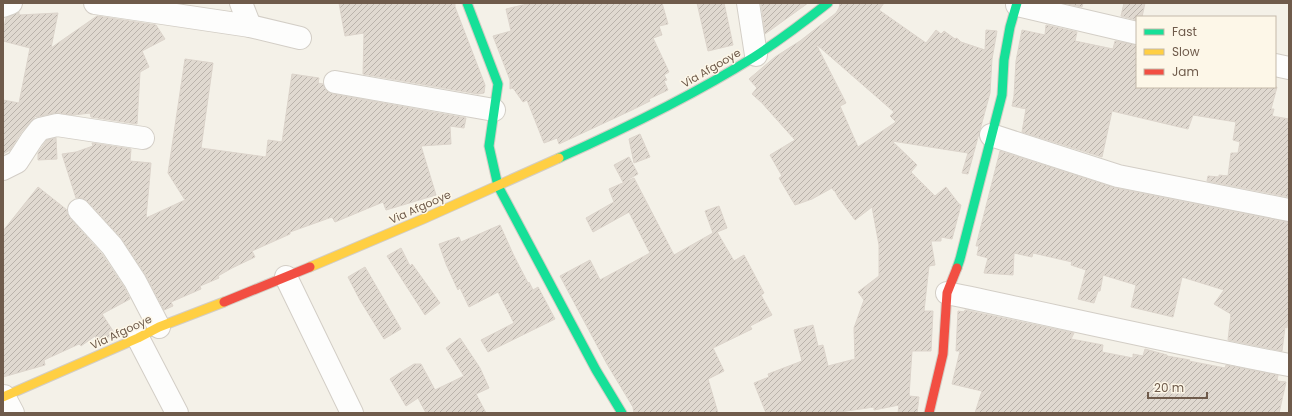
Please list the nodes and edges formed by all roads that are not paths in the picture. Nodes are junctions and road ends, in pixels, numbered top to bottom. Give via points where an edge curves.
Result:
1 (11, 3) edge
2 (95, 3) edge
3 (241, 3) edge
4 (467, 3) edge
5 (748, 3) edge
6 (828, 3) edge
7 (1017, 4) edge
8 (3, 6) edge
9 (250, 26) junction
10 (1136, 33) edge
11 (300, 38) dead end
12 (756, 55) junction
13 (1276, 65) edge
14 (1289, 68) edge
15 (335, 82) dead end
16 (494, 110) junction
17 (991, 136) junction
18 (144, 138) dead end
19 (3, 169) edge
20 (498, 186) junction
21 (79, 210) dead end
22 (1289, 210) edge
23 (286, 277) junction
24 (947, 293) junction
25 (159, 327) junction
26 (138, 338) junction
27 (1289, 365) edge
28 (7, 402) edge
29 (177, 413) edge
30 (352, 413) edge
31 (622, 413) edge
32 (929, 413) edge

1 - 8 street
2 - 9 street
3 - 9 street
4 - 16 main road via 498,84
5 - 12 street
6 - 12 main road, Via Afgooye
7 - 10 street
7 - 17 main road via 1004,60 1002,94
9 - 11 street
12 - 20 main road, Via Afgooye via 692,94
13 - 14 street
15 - 16 street
16 - 20 main road via 489,146
17 - 22 street via 1118,176
17 - 24 main road via 960,259
18 - 19 street via 58,125 40,129 17,162
20 - 23 main road, Via Afgooye
20 - 31 main road via 596,370
21 - 25 street via 112,246 135,281
23 - 25 main road, Via Afgooye
23 - 30 street
24 - 27 street
24 - 32 main road via 943,354
25 - 26 main road, Via Afgooye
26 - 28 main road, Via Afgooye
26 - 29 street

